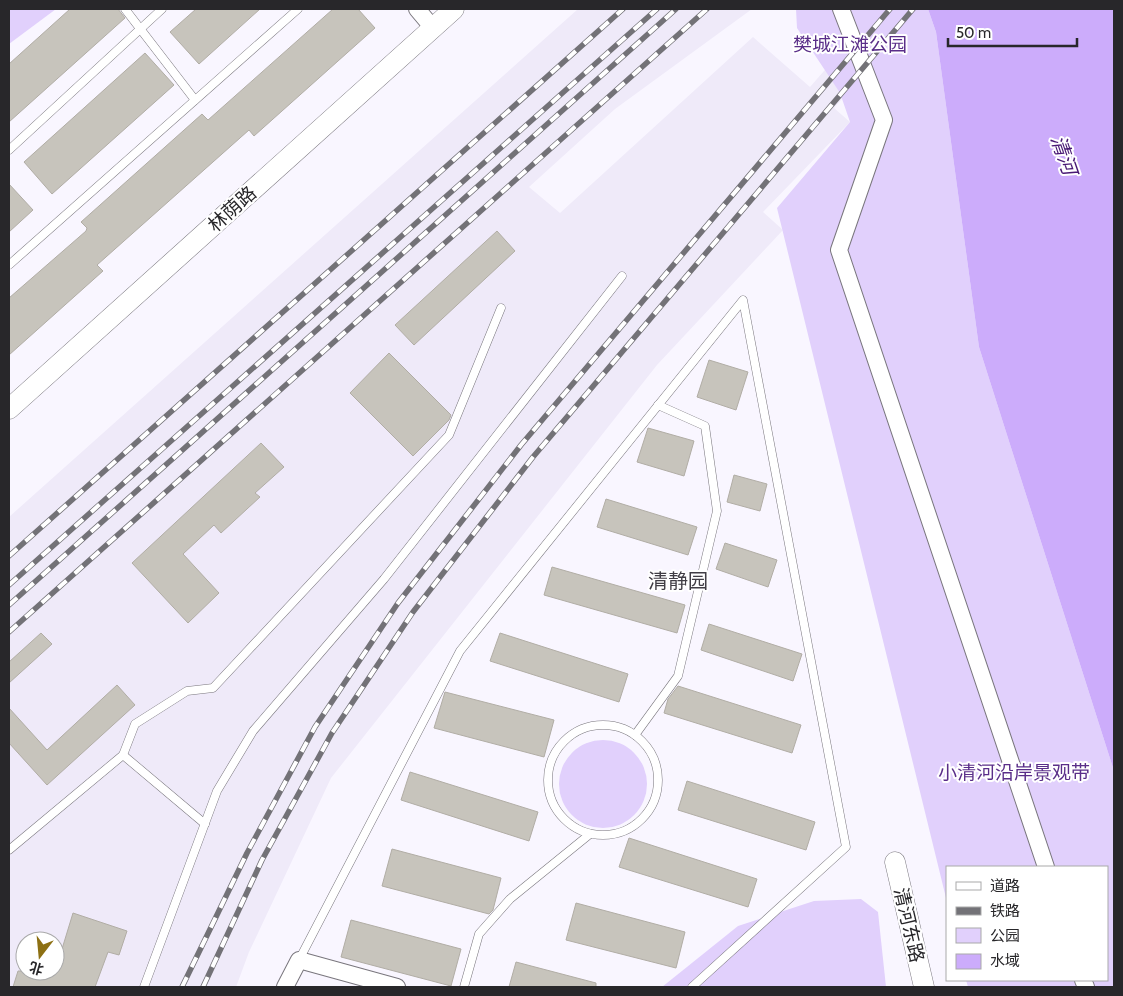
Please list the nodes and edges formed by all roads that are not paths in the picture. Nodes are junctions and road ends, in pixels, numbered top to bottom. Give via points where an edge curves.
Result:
1 (125, 9) edge
2 (162, 9) edge
3 (298, 9) edge
4 (418, 9) edge
5 (454, 9) edge
6 (841, 9) edge
7 (433, 28) junction
8 (140, 29) junction
9 (195, 100) junction
10 (9, 150) edge
11 (9, 265) edge
12 (622, 276) dead end
13 (500, 308) dead end
14 (658, 405) junction
15 (9, 409) edge
16 (635, 735) junction
17 (124, 755) junction
18 (205, 824) junction
19 (590, 834) junction
20 (9, 850) edge
21 (895, 862) dead end
22 (1046, 866) edge
23 (300, 960) junction
24 (144, 987) edge
25 (285, 987) edge
26 (397, 987) edge
27 (464, 987) edge
28 (692, 987) edge
29 (924, 987) edge

1 - 8 lane
2 - 8 lane
3 - 9 lane
4 - 7 street
5 - 7 street, 林荫路
6 - 22 street via 884,120 839,250
7 - 15 street, 林荫路
8 - 9 lane
8 - 10 lane
9 - 11 lane
12 - 18 lane via 384,579 253,731 217,791
13 - 17 lane via 449,435 213,688 186,691 135,724
14 - 16 lane via 705,426 717,511 678,676
14 - 23 lane via 460,651
14 - 28 lane via 743,300 846,847
16 - 19 lane via 657,766 659,785 654,804 643,819 627,830 609,835
16 - 19 lane via 617,727 600,725 583,729 556,751 548,784 552,801 560,816
17 - 18 lane
17 - 20 lane
18 - 24 lane
19 - 27 lane via 510,899 479,934
21 - 29 street, 清河东路
23 - 25 street
23 - 26 street

